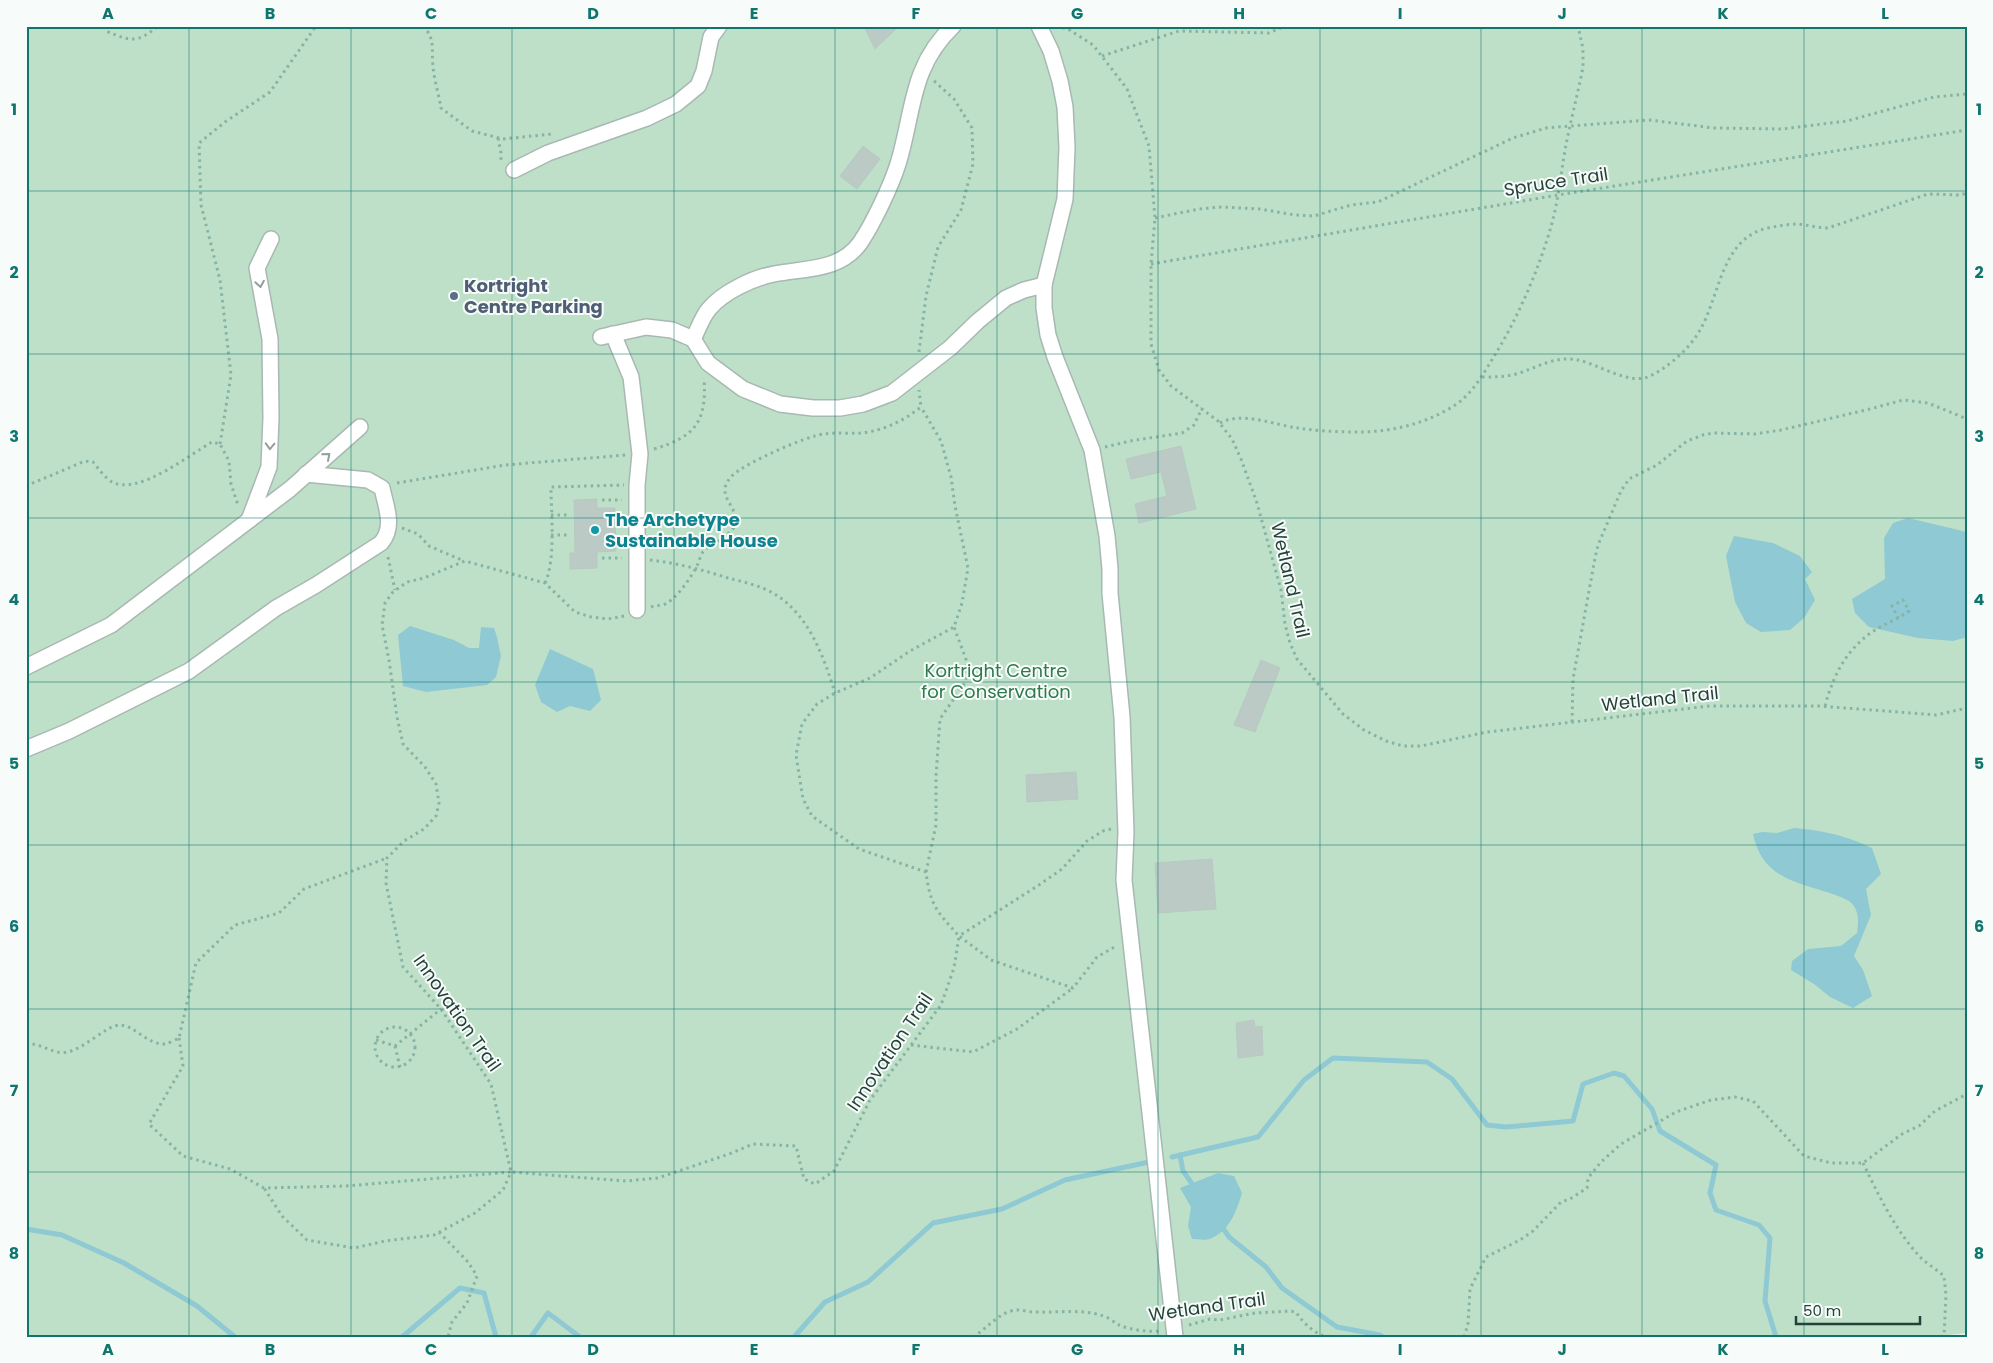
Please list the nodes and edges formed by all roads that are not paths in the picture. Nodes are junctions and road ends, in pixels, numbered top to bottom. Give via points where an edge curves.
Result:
1 (719, 26) edge
2 (953, 26) edge
3 (1039, 26) edge
4 (507, 168) road end
5 (271, 239) dead end
6 (1044, 285) junction
7 (693, 339) junction
8 (360, 427) dead end
9 (306, 474) junction
10 (244, 525) junction
11 (637, 610) road end
12 (26, 667) edge
13 (26, 749) edge
14 (1174, 1333) edge

1 - 4 street via 711,37 698,86 676,104 647,118
2 - 7 street via 938,41 922,70 898,164 860,243 842,260 739,285 709,309
3 - 6 street via 1060,81 1067,147 1066,200
5 -> 10 street via 257,268 270,339 269,467
6 - 7 street via 1006,298 892,394 840,408 780,404 743,389 708,363
6 - 14 street via 1046,317 1055,358 1092,450 1107,536 1122,717 1126,832 1124,880
7 - 11 street via 672,330 646,327 607,335 631,377 640,454
9 -> 8 street
9 - 10 street
9 - 13 street via 368,480 382,488 390,526 381,543 276,608 190,671 69,732
10 - 12 street via 111,625

